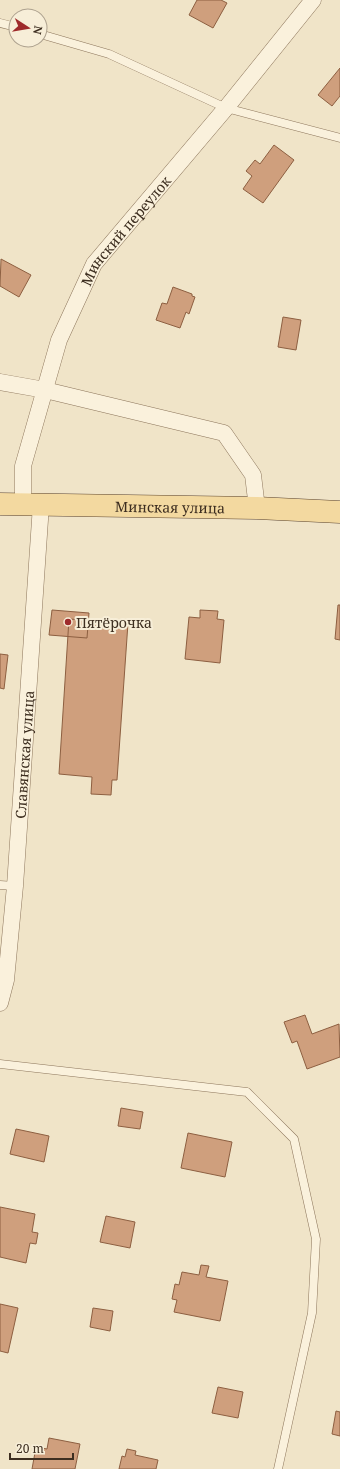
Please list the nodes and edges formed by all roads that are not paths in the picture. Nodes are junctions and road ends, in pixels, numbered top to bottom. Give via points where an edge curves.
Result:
1 (313, 0) edge
2 (48, 36) edge
3 (226, 108) junction
4 (340, 138) edge
5 (0, 382) edge
6 (45, 390) junction
7 (0, 504) edge
8 (32, 505) junction
9 (257, 508) junction
10 (340, 512) edge
11 (7, 885) edge
12 (0, 1003) edge
13 (0, 1064) edge
14 (278, 1469) edge

1 - 3 street, Минский переулок
2 - 3 lane via 109,54
3 - 4 lane
3 - 6 street, Минский переулок via 94,264 60,340
5 - 6 street
6 - 8 street, Минский переулок via 23,466
6 - 9 street via 224,433 253,475
7 - 8 main road, Минская улица
8 - 9 main road, Минская улица
8 - 11 street, Славянская улица
9 - 10 main road, Минская улица
11 - 12 street, Славянская улица via 6,980
13 - 14 lane via 247,1092 294,1140 316,1240 312,1313

